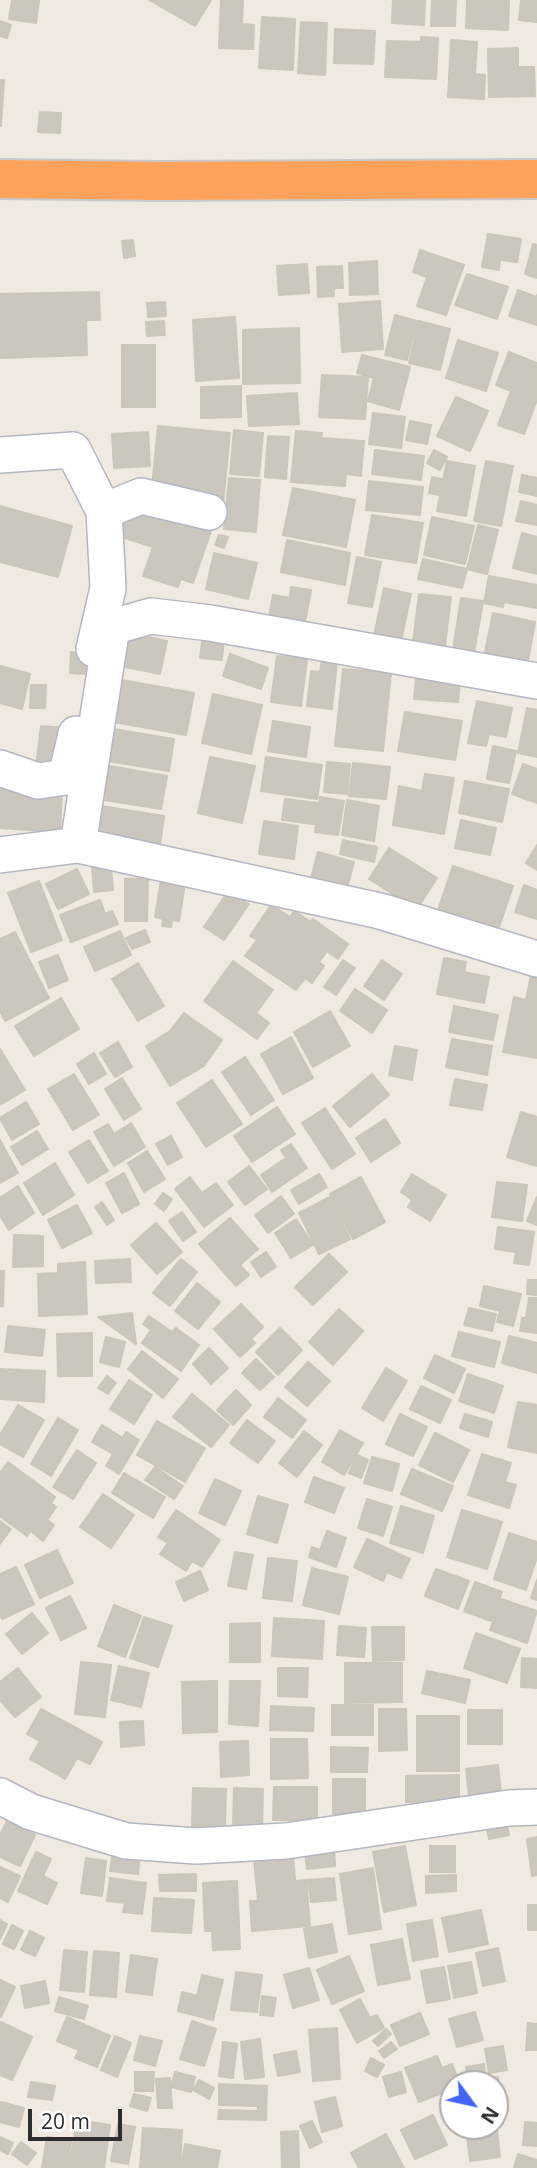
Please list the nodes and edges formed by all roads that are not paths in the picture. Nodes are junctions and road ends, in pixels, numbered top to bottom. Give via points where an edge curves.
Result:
1 (0, 178) edge
2 (537, 178) edge
3 (0, 455) edge
4 (104, 512) junction
5 (209, 512) dead end
6 (537, 681) edge
7 (0, 768) edge
8 (78, 845) junction
9 (0, 856) edge
10 (537, 959) edge
11 (0, 1796) edge
12 (537, 1807) edge

1 - 2 highway
3 - 4 street via 73,450
4 - 5 street via 141,496
4 - 7 street via 108,588 66,777 38,781
6 - 8 street via 210,623 151,616 112,627
8 - 9 street
8 - 10 street via 380,911
11 - 12 street via 31,1812 126,1841 196,1846 286,1841

